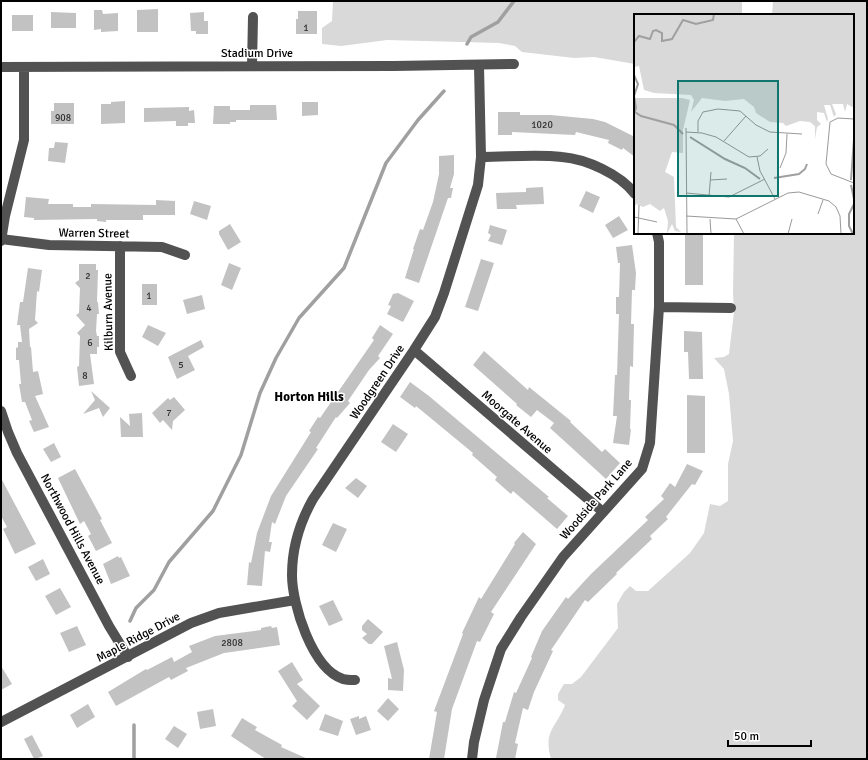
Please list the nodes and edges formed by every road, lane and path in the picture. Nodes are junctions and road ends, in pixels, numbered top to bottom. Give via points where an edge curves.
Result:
1 (253, 17) dead end
2 (514, 64) dead end
3 (252, 66) junction
4 (479, 66) junction
5 (1, 67) edge
6 (24, 67) junction
7 (481, 157) junction
8 (634, 193) edge
9 (657, 234) edge
10 (1, 240) edge
11 (120, 246) junction
12 (185, 255) dead end
13 (659, 307) junction
14 (731, 308) dead end
15 (414, 350) junction
16 (131, 376) dead end
17 (1, 411) edge
18 (603, 512) junction
19 (295, 600) junction
20 (128, 657) junction
21 (355, 680) dead end
22 (1, 722) edge
23 (472, 759) edge

1 - 3 street
2 - 4 street, Stadium Drive
3 - 4 street, Stadium Drive
3 - 6 street, Stadium Drive
4 - 7 street, Woodgreen Drive
5 - 6 street, Stadium Drive
6 - 10 street via 24,140
7 - 8 street via 562,157 582,161 612,174
7 - 15 street, Woodgreen Drive via 478,185 444,293 434,317
9 - 13 street, Woodside Park Lane
10 - 11 street, Warren Street via 49,245
11 - 12 street, Warren Street via 162,247
11 - 16 street, Kilburn Avenue via 120,352
13 - 14 street
13 - 18 street, Woodside Park Lane via 650,443 642,469
15 - 18 street, Moorgate Avenue
15 - 19 street, Woodgreen Drive via 306,512 296,541 292,576
17 - 20 street, Northwood Hills Avenue via 18,453 109,626
18 - 23 street, Woodside Park Lane via 563,557 501,649 484,700
19 - 20 street, Maple Ridge Drive via 219,613 191,623
19 - 21 street, Woodgreen Drive via 301,622 315,652 333,673 342,679
20 - 22 street, Maple Ridge Drive

